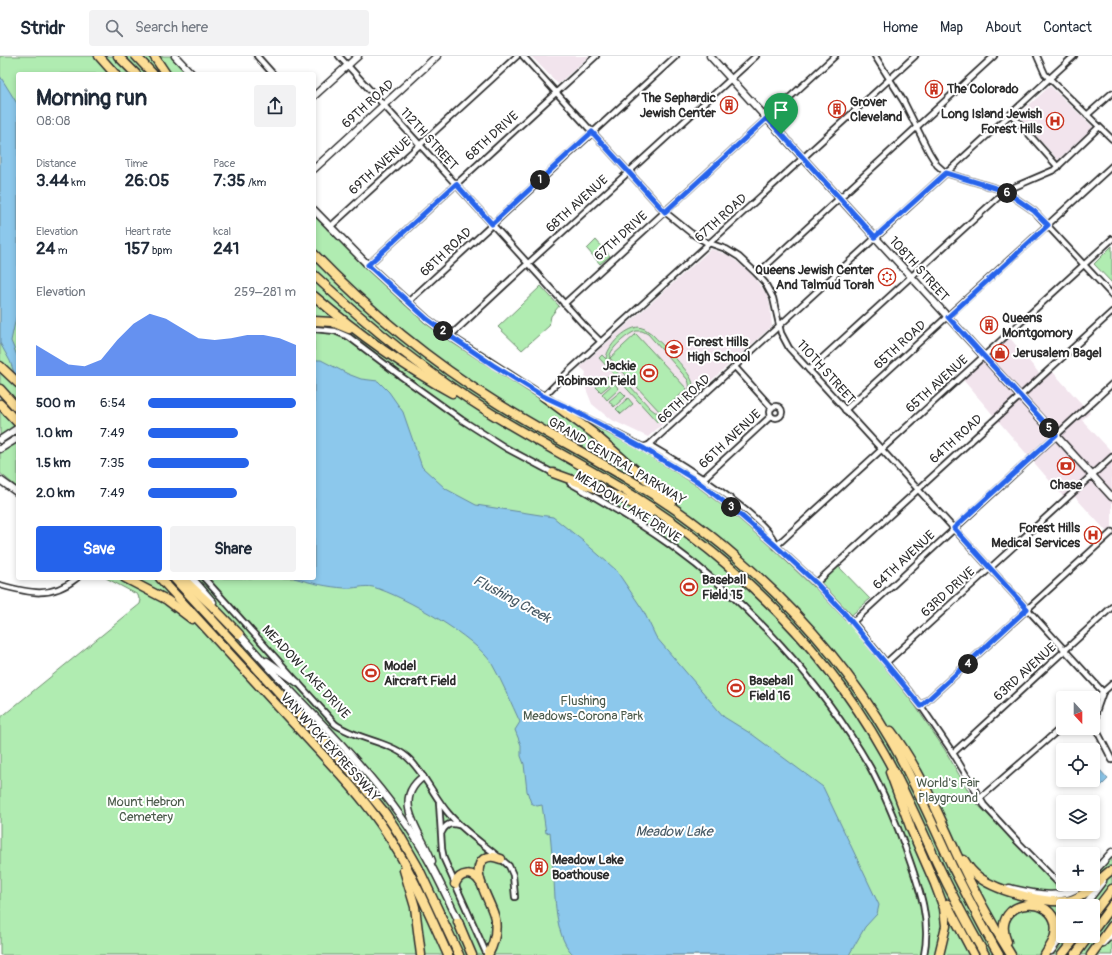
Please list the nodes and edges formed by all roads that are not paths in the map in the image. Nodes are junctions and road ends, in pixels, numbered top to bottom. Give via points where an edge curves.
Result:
1 (99, 56) edge
2 (118, 56) edge
3 (136, 56) edge
4 (154, 56) edge
5 (175, 56) edge
6 (256, 56) edge
7 (339, 56) edge
8 (358, 56) edge
9 (437, 56) edge
10 (517, 56) edge
11 (523, 56) edge
12 (596, 56) edge
13 (676, 56) edge
14 (710, 56) edge
15 (756, 56) edge
16 (835, 56) edge
17 (875, 56) edge
18 (915, 56) edge
19 (994, 56) edge
20 (1037, 56) edge
21 (1074, 56) edge
22 (348, 66) junction
23 (113, 72) edge
24 (134, 72) edge
25 (151, 72) edge
26 (165, 72) edge
27 (190, 72) edge
28 (271, 72) edge
29 (731, 79) junction
30 (890, 79) junction
31 (1049, 79) junction
32 (556, 93) junction
33 (1112, 93) edge
34 (316, 94) edge
35 (384, 105) junction
36 (1010, 114) junction
37 (1087, 115) junction
38 (767, 118) junction
39 (1099, 127) junction
40 (916, 128) junction
41 (592, 132) junction
42 (1112, 139) edge
43 (420, 145) junction
44 (803, 158) junction
45 (1112, 166) edge
46 (316, 167) edge
47 (1058, 167) junction
48 (629, 172) junction
49 (946, 173) junction
50 (456, 184) junction
51 (1005, 191) junction
52 (839, 198) junction
53 (316, 212) edge
54 (665, 212) junction
55 (492, 224) junction
56 (1048, 225) junction
57 (330, 227) junction
58 (875, 237) junction
59 (1112, 239) edge
60 (710, 243) junction
61 (316, 256) edge
62 (528, 264) junction
63 (1084, 264) junction
64 (368, 265) junction
65 (757, 274) junction
66 (316, 277) edge
67 (911, 277) junction
68 (1112, 295) edge
69 (316, 298) edge
70 (408, 302) junction
71 (564, 304) junction
72 (1112, 312) edge
73 (948, 317) junction
74 (316, 321) edge
75 (779, 326) junction
76 (316, 329) edge
77 (450, 336) junction
78 (601, 342) junction
79 (378, 345) junction
80 (984, 356) junction
81 (0, 366) edge
82 (735, 367) junction
83 (809, 370) junction
84 (16, 380) edge
85 (1112, 384) edge
86 (0, 389) edge
87 (543, 396) junction
88 (1020, 396) junction
89 (0, 404) edge
90 (16, 407) edge
91 (772, 408) junction
92 (845, 410) junction
93 (772, 416) junction
94 (16, 421) edge
95 (506, 422) junction
96 (16, 430) edge
97 (1056, 435) junction
98 (16, 439) edge
99 (0, 440) edge
100 (649, 445) junction
101 (643, 448) junction
102 (0, 449) edge
103 (882, 449) junction
104 (1112, 457) edge
105 (553, 473) junction
106 (1092, 475) junction
107 (703, 479) junction
108 (0, 480) edge
109 (918, 489) junction
110 (16, 492) edge
111 (1112, 497) edge
112 (677, 525) junction
113 (697, 525) junction
114 (954, 528) junction
115 (1112, 532) edge
116 (776, 546) junction
117 (990, 568) junction
118 (73, 580) edge
119 (129, 580) edge
120 (162, 580) edge
121 (176, 580) edge
122 (184, 580) edge
123 (194, 580) edge
124 (206, 580) edge
125 (816, 583) junction
126 (0, 586) edge
127 (1112, 607) edge
128 (1027, 609) junction
129 (853, 622) junction
130 (239, 634) junction
131 (254, 650) junction
132 (1065, 650) junction
133 (229, 653) junction
134 (887, 662) junction
135 (298, 683) junction
136 (1112, 684) edge
137 (1103, 692) junction
138 (1100, 695) edge
139 (864, 697) junction
140 (1100, 701) edge
141 (921, 706) junction
142 (1056, 732) edge
143 (1099, 735) edge
144 (880, 746) junction
145 (953, 753) junction
146 (1112, 760) edge
147 (423, 777) junction
148 (980, 799) junction
149 (438, 800) junction
150 (461, 826) junction
151 (945, 827) junction
152 (442, 836) junction
153 (397, 850) junction
154 (1112, 852) edge
155 (501, 859) junction
156 (1100, 865) edge
157 (1111, 869) edge
158 (440, 881) junction
159 (481, 882) junction
160 (455, 884) junction
161 (935, 884) junction
162 (990, 884) junction
163 (1112, 889) edge
164 (1072, 891) edge
165 (1068, 893) junction
166 (515, 897) dead end
167 (1089, 899) edge
168 (1100, 905) edge
169 (1112, 905) edge
170 (1100, 921) edge
171 (458, 922) joint
172 (1112, 926) edge
173 (1112, 934) edge
174 (1056, 943) edge
175 (1071, 943) edge
176 (1084, 943) edge
177 (421, 955) edge
178 (448, 955) edge
179 (459, 955) edge
180 (473, 955) edge
181 (488, 955) edge
182 (924, 955) edge
183 (939, 955) edge
184 (974, 955) edge
185 (985, 955) edge
186 (999, 955) edge
187 (1013, 955) edge
188 (1046, 955) edge
189 (1062, 955) edge
190 (1075, 955) edge
191 (1092, 955) edge

1 - 23 highway
2 - 24 highway
3 - 25 highway
4 - 26 highway
5 - 27 street
6 - 28 street
7 - 22 street, 112TH STREET
8 - 22 street
9 - 35 street, 69TH ROAD
10 - 43 street, 69TH AVENUE
11 - 32 street, 110TH STREET
12 - 32 street, 68TH DRIVE
13 - 41 street, 68TH ROAD
14 - 29 street, 108TH STREET
15 - 29 street, 68TH AVENUE
16 - 38 street, 67TH DRIVE
17 - 30 street
18 - 30 street, 67TH ROAD
19 - 40 street
20 - 31 street
21 - 31 street, 66TH ROAD
22 - 34 street
22 - 35 street, 112TH STREET
29 - 38 street, 108TH STREET
29 - 48 street, 68TH AVENUE
30 - 40 street
30 - 44 street, 67TH ROAD
31 - 36 street, 66TH ROAD
31 - 37 street
32 - 41 street, 110TH STREET
32 - 50 street, 68TH DRIVE
33 - 37 street
35 - 43 street, 112TH STREET
35 - 46 street, 69TH ROAD
36 - 47 street
36 - 49 street, 66TH ROAD
37 - 39 street
38 - 44 street, 108TH STREET
38 - 54 street, 67TH DRIVE
39 - 42 street
39 - 47 street
40 - 49 street via 937,165
40 - 52 street
41 - 48 street, 110TH STREET
41 - 55 street, 68TH ROAD
43 - 50 street, 112TH STREET
43 - 57 street, 69TH AVENUE
44 - 52 street, 108TH STREET
44 - 60 street, 67TH ROAD
45 - 56 street, 65TH ROAD
47 - 51 street
48 - 54 street, 110TH STREET
48 - 62 street, 68TH AVENUE
49 - 51 street
49 - 58 street, 66TH ROAD
50 - 55 street, 112TH STREET
50 - 64 street, 68TH DRIVE
51 - 56 street via 1034,211
51 - 67 street
52 - 58 street, 108TH STREET
52 - 65 street
53 - 57 street, GRAND CENTRAL PARKWAY
54 - 60 street, 110TH STREET via 691,233
54 - 71 street, 67TH DRIVE
55 - 62 street, 112TH STREET
55 - 70 street, 68TH ROAD
56 - 63 street
56 - 73 street, 65TH ROAD
57 - 64 street, GRAND CENTRAL PARKWAY
58 - 67 street, 108TH STREET
58 - 75 street, 66TH ROAD
59 - 63 street, 65TH AVENUE
60 - 65 street, 110TH STREET via 739,257
60 - 78 street, 67TH ROAD
61 - 113 highway, GRAND CENTRAL PARKWAY via 380,317 459,377 504,407 643,488
62 - 71 street, 112TH STREET
62 - 77 street, 68TH AVENUE
63 - 68 street
63 - 80 street, 65TH AVENUE
64 - 70 street, GRAND CENTRAL PARKWAY
65 - 75 street, 110TH STREET via 773,298
66 - 95 highway, GRAND CENTRAL PARKWAY via 406,354
67 - 73 street, 108TH STREET
67 - 83 street
69 - 79 highway
70 - 77 street, GRAND CENTRAL PARKWAY
71 - 78 street, 112TH STREET
72 - 88 street, 64TH ROAD
73 - 80 street, 108TH STREET
73 - 92 street, 65TH ROAD
74 - 79 highway via 336,323
75 - 82 street, 66TH ROAD
75 - 83 street, 110TH STREET via 786,343
76 - 105 street, MEADOW LAKE DRIVE via 335,330 349,337 462,420 506,448
77 - 87 street, GRAND CENTRAL PARKWAY
78 - 87 street, 67TH ROAD
79 - 95 highway via 432,382
80 - 88 street, 108TH STREET
80 - 103 street, 65TH AVENUE
81 - 84 highway
82 - 91 street
82 - 100 street, 66TH ROAD
83 - 92 street, 110TH STREET
85 - 97 street, 64TH AVENUE
86 - 90 highway
87 - 101 street, GRAND CENTRAL PARKWAY
87 - 113 highway via 593,433
88 - 97 street, 108TH STREET
88 - 109 street, 64TH ROAD
89 - 94 highway
91 - 93 street
91 - 93 street via 780,407 782,413 779,417
92 - 103 street, 110TH STREET
93 - 107 street, 66TH AVENUE
95 - 112 highway, GRAND CENTRAL PARKWAY via 621,488
96 - 99 street
97 - 106 street, 108TH STREET
97 - 114 street, 64TH AVENUE
98 - 102 street
100 - 101 street, 66TH ROAD
100 - 107 street, GRAND CENTRAL PARKWAY
101 - 116 street, GRAND CENTRAL PARKWAY via 697,481
103 - 109 street, 110TH STREET
103 - 116 street, 65TH AVENUE
104 - 106 street, 63RD DRIVE
105 - 112 highway via 620,497
105 - 182 street, MEADOW LAKE DRIVE via 611,506 677,551 745,610 806,675 835,713 869,767 892,814 924,907 927,927
106 - 111 street, 108TH STREET
106 - 117 street, 63RD DRIVE
107 - 116 street, GRAND CENTRAL PARKWAY via 769,530
108 - 110 street
109 - 114 street, 110TH STREET
109 - 125 street, 64TH ROAD
112 - 144 highway, GRAND CENTRAL PARKWAY via 731,568 793,628 838,682
113 - 139 highway, GRAND CENTRAL PARKWAY via 746,566 790,608 834,657
114 - 117 street, 110TH STREET
114 - 129 street, 64TH AVENUE
115 - 128 street
116 - 125 street, GRAND CENTRAL PARKWAY
117 - 128 street, 110TH STREET
117 - 134 street, 63RD DRIVE
118 - 126 street via 64,587 41,593 28,593
119 - 133 highway via 173,603
120 - 133 highway, VAN WYCK EXPRESSWAY
121 - 179 highway, VAN WYCK EXPRESSWAY via 354,774 385,813 418,867
122 - 130 highway
123 - 130 street
124 - 135 street, MEADOW LAKE DRIVE
125 - 129 street, GRAND CENTRAL PARKWAY
127 - 132 street, 63RD AVENUE
128 - 132 street, 110TH STREET
128 - 141 street
129 - 134 street, GRAND CENTRAL PARKWAY
130 - 131 street
131 - 135 street
131 - 158 street via 363,768 416,838
132 - 137 street, 110TH STREET
132 - 145 street, 63RD AVENUE
133 - 153 highway, VAN WYCK EXPRESSWAY via 358,794
134 - 141 street, GRAND CENTRAL PARKWAY
135 - 147 street, MEADOW LAKE DRIVE via 338,726 403,754 411,760
136 - 137 street
137 - 138 street
137 - 140 street
139 - 151 highway via 898,741
139 - 186 highway, GRAND CENTRAL PARKWAY via 904,764
141 - 145 street, GRAND CENTRAL PARKWAY
142 - 148 street
143 - 146 street
144 - 161 highway
144 - 185 highway, GRAND CENTRAL PARKWAY via 900,782 948,886
145 - 148 street, GRAND CENTRAL PARKWAY
147 - 149 street, MEADOW LAKE DRIVE
147 - 158 street via 411,789 409,809
148 - 165 street, GRAND CENTRAL PARKWAY
149 - 150 street, MEADOW LAKE DRIVE
149 - 152 street
150 - 152 street via 449,824 444,828
150 - 155 street, MEADOW LAKE DRIVE
151 - 162 highway via 970,868
151 - 187 highway via 977,894
152 - 160 street via 443,854
153 - 177 highway via 415,907
153 - 178 highway, VAN WYCK EXPRESSWAY via 418,888
154 - 156 street
155 - 159 highway via 489,857 481,862
155 - 166 street, MEADOW LAKE DRIVE via 513,872
157 - 162 highway via 1084,894 1061,902 1042,900
157 - 167 street
158 - 171 street
159 - 160 highway via 474,875 468,874 460,877
159 - 181 highway via 494,914 496,928 494,943
160 - 181 street
161 - 183 highway via 946,921
161 - 184 highway
162 - 165 street via 1039,893
163 - 168 highway
164 - 165 street
169 - 170 highway
171 - 180 highway
172 - 191 highway
173 - 191 street
174 - 188 street
175 - 189 highway
176 - 190 highway
187 - 188 highway via 1004,929 1006,921 1015,908 1028,904 1037,904 1045,908 1055,922 1054,938

